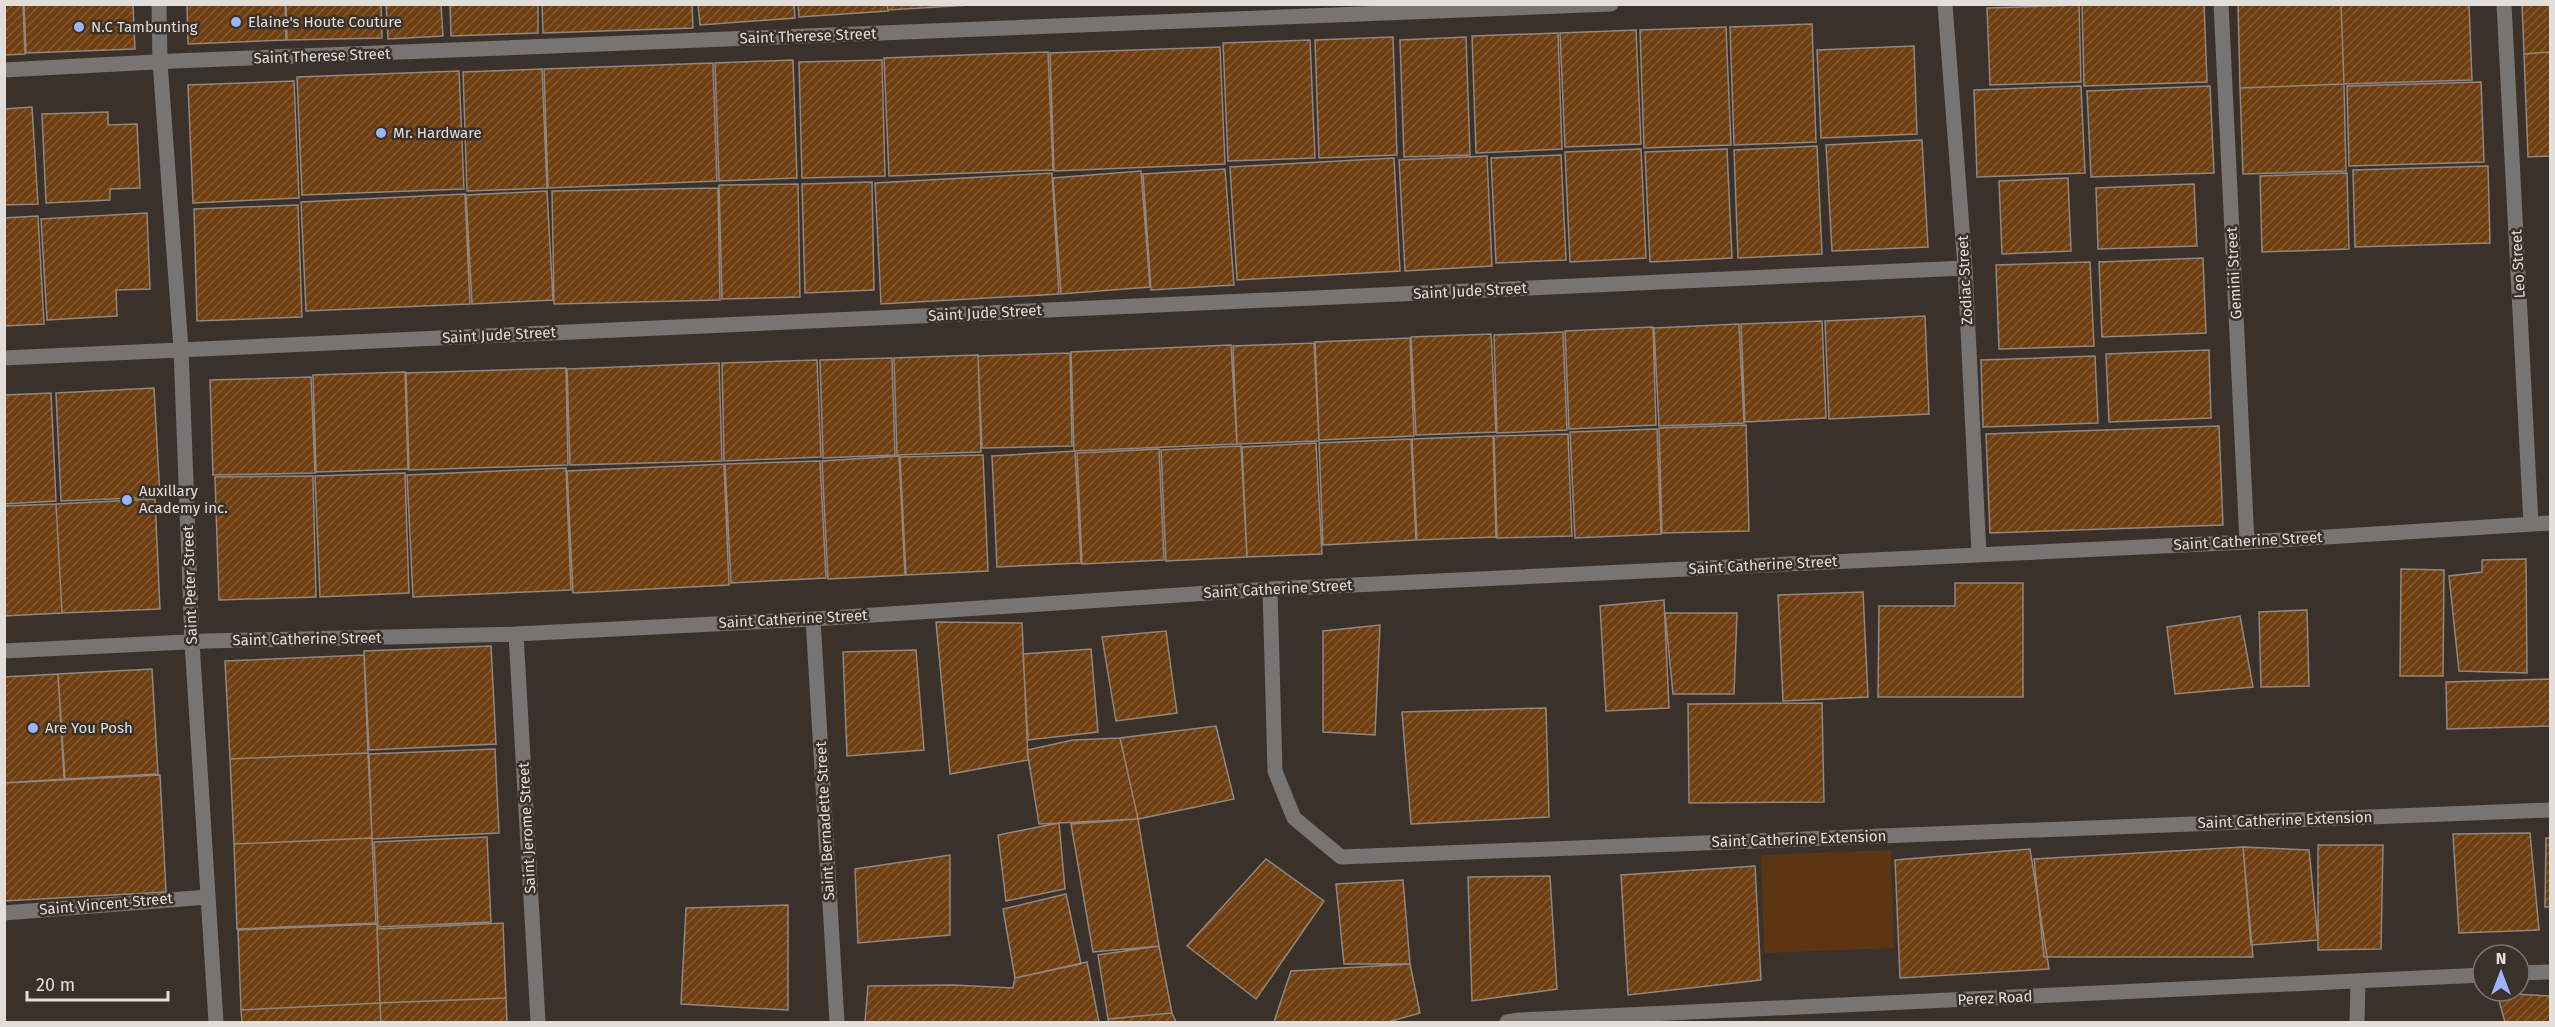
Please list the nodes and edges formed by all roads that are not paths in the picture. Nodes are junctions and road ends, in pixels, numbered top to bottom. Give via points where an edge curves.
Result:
1 (159, 4) edge
2 (1611, 4) edge
3 (1945, 4) edge
4 (2221, 4) edge
5 (2505, 4) edge
6 (160, 62) junction
7 (4, 70) edge
8 (1965, 268) junction
9 (181, 349) junction
10 (4, 358) edge
11 (2550, 523) edge
12 (2531, 524) junction
13 (2247, 542) junction
14 (1979, 555) junction
15 (1270, 589) junction
16 (813, 619) junction
17 (516, 634) junction
18 (192, 642) junction
19 (4, 651) edge
20 (2550, 810) edge
21 (208, 897) junction
22 (4, 913) edge
23 (2550, 972) edge
24 (2531, 973) edge
25 (2471, 976) edge
26 (2358, 982) junction
27 (216, 1023) edge
28 (538, 1023) edge
29 (837, 1023) edge
30 (1507, 1023) edge
31 (2357, 1023) edge

1 - 6 street, Saint Peter Street
2 - 6 street, Saint Therese Street
3 - 8 street, Zodiac Street
4 - 13 street, Gemini Street
5 - 12 street, Leo Street
6 - 7 street, Saint Therese Street
6 - 9 street, Saint Peter Street
8 - 9 street, Saint Jude Street
8 - 14 street, Zodiac Street
9 - 10 street, Saint Jude Street
9 - 18 street, Saint Peter Street
11 - 12 street, Saint Catherine Street
12 - 13 street, Saint Catherine Street
13 - 14 street, Saint Catherine Street
14 - 15 street, Saint Catherine Street
15 - 16 street, Saint Catherine Street
15 - 20 street, Saint Catherine Extension via 1275,771 1294,818 1341,857
16 - 17 street, Saint Catherine Street
16 - 29 street, Saint Bernadette Street
17 - 18 street, Saint Catherine Street
17 - 28 street, Saint Jerome Street
18 - 19 street, Saint Catherine Street
18 - 21 street, Saint Peter Street
21 - 22 street, Saint Vincent Street
21 - 27 street, Saint Peter Street
23 - 24 street
25 - 26 street, Perez Road
26 - 30 street, Perez Road
26 - 31 street

